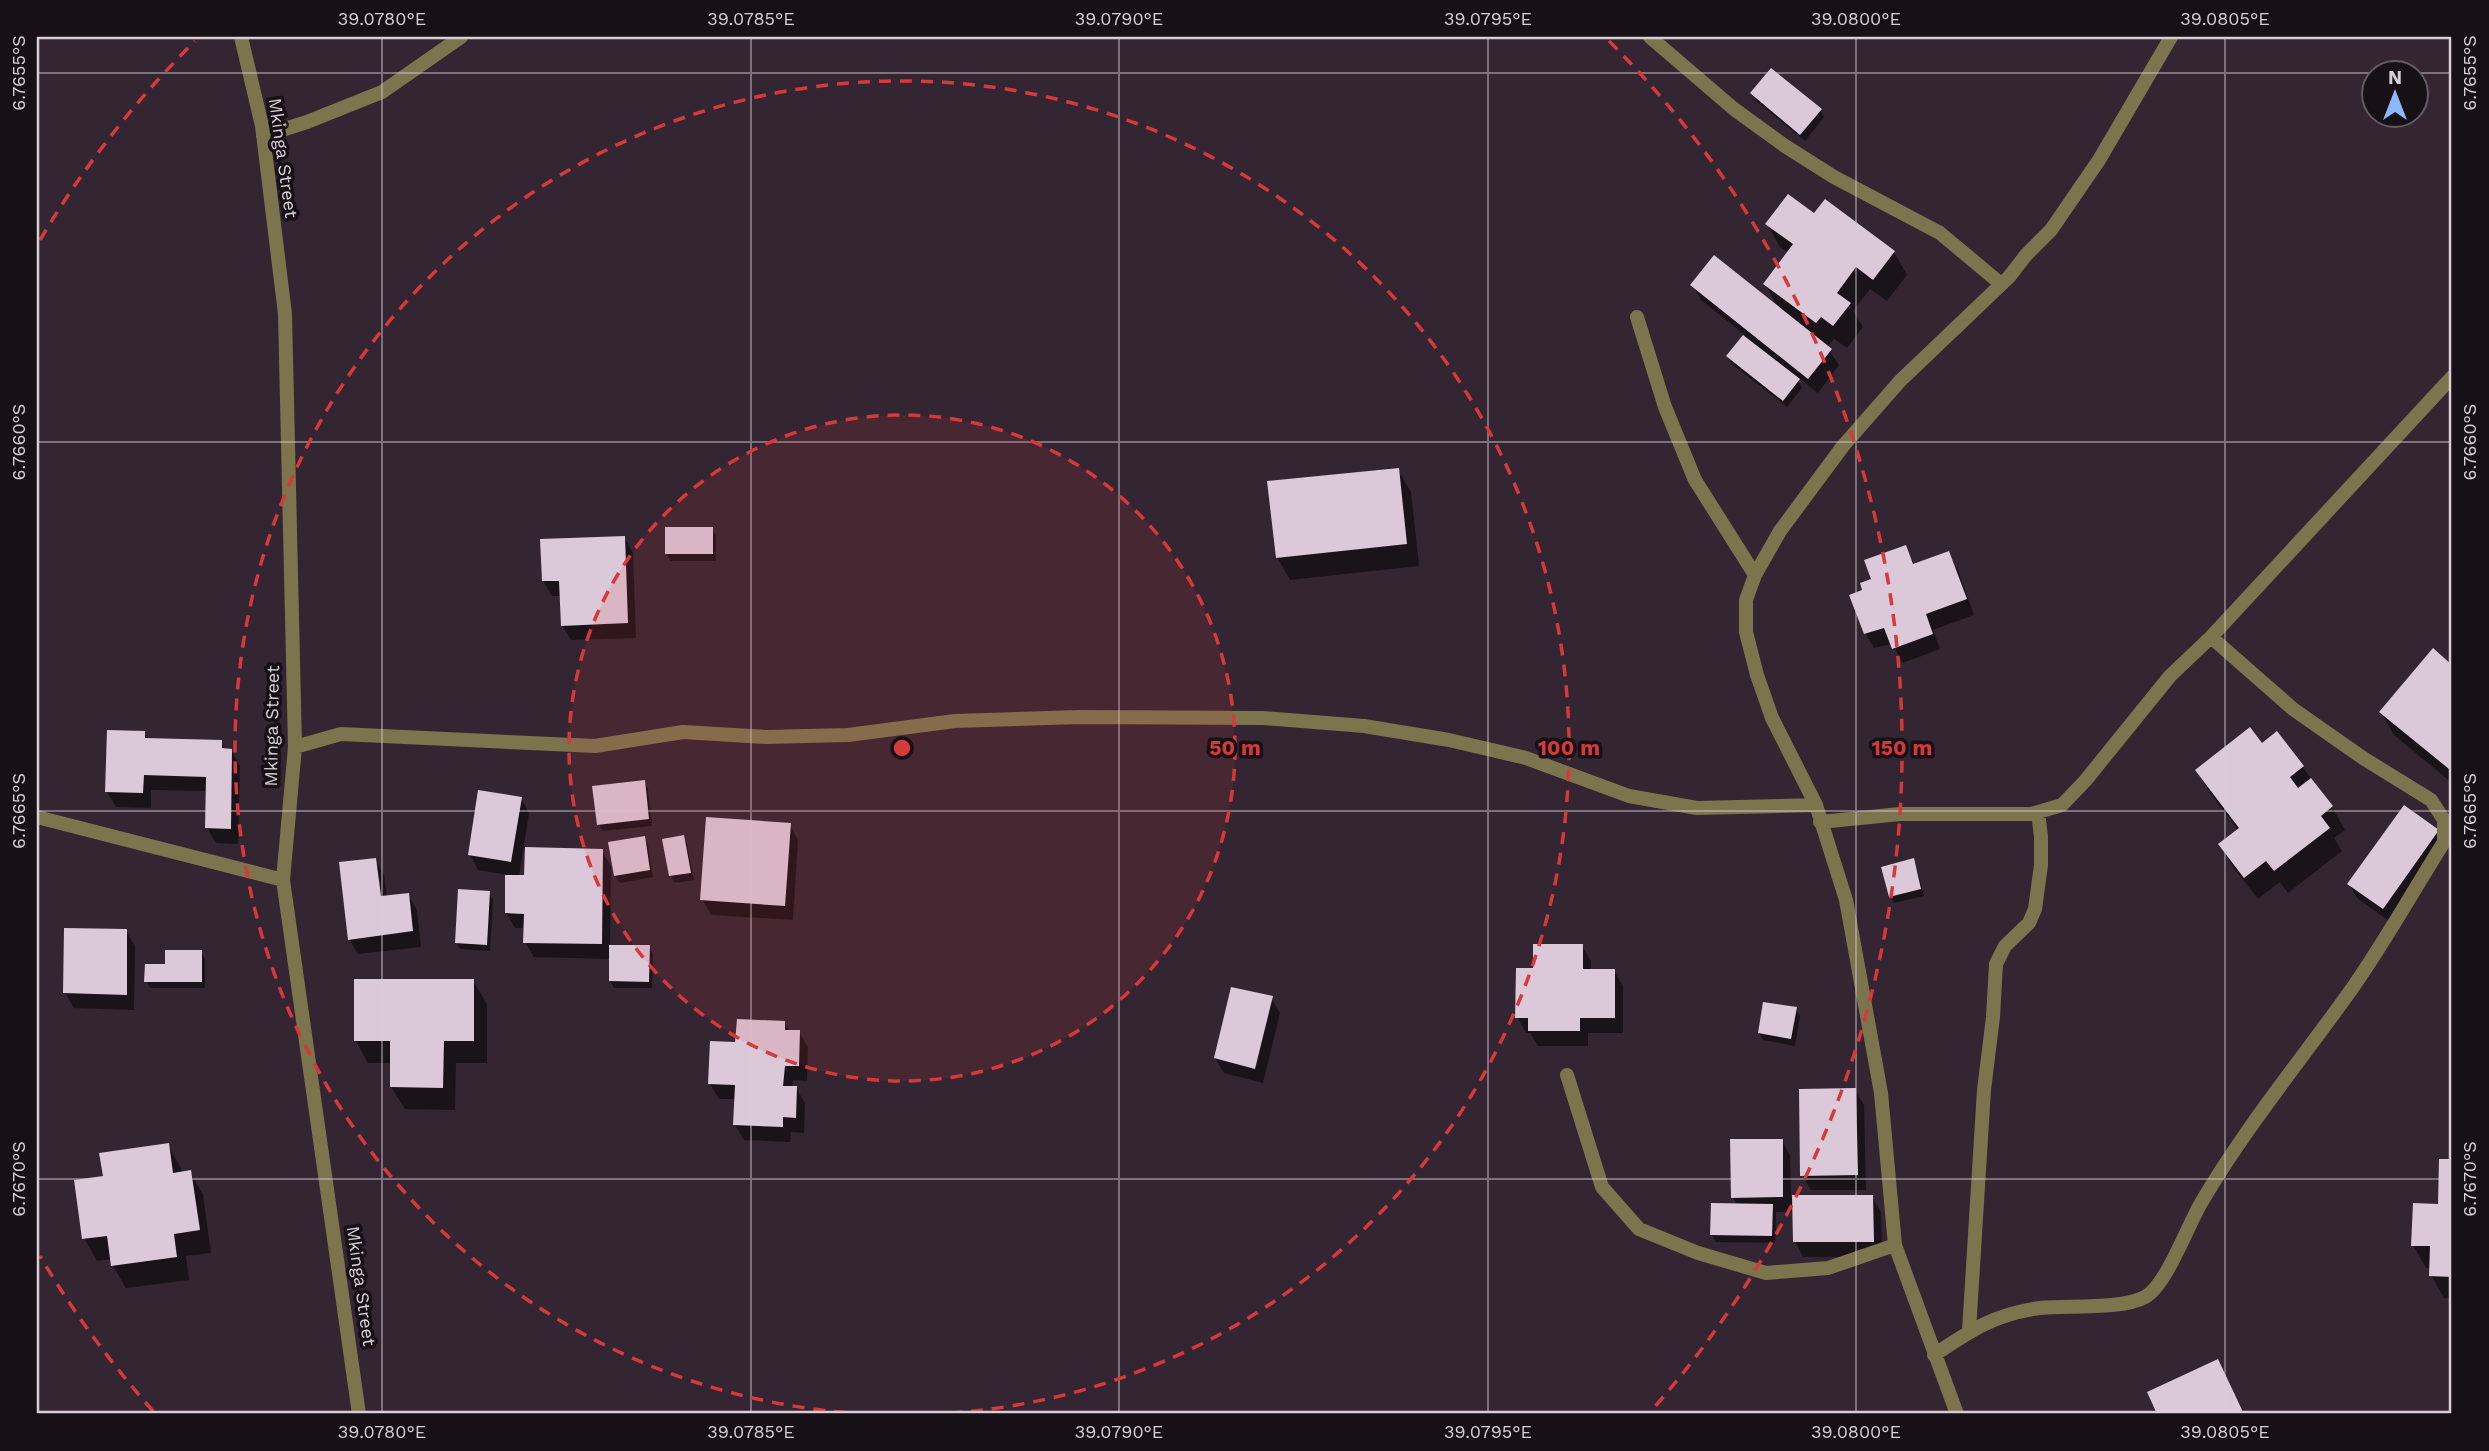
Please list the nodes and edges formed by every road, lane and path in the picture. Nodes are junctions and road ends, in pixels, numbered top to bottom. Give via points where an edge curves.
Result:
1 (241, 37) edge
2 (461, 37) edge
3 (1650, 37) edge
4 (2171, 37) edge
5 (263, 136) junction
6 (2001, 284) junction
7 (1637, 317) dead end
8 (2452, 377) edge
9 (1755, 575) junction
10 (2211, 637) junction
11 (295, 747) junction
12 (1816, 805) junction
13 (2038, 812) junction
14 (37, 817) edge
15 (1820, 822) junction
16 (283, 880) junction
17 (1567, 1075) dead end
18 (1895, 1245) junction
19 (1969, 1331) junction
20 (1934, 1355) junction
21 (359, 1414) edge
22 (1957, 1414) edge

1 - 5 street, Mkinga Street
2 - 5 street via 382,92
3 - 6 street via 1734,110 1785,146 1940,233
4 - 6 street via 2079,192
5 - 11 street, Mkinga Street via 285,314
6 - 9 street via 1900,381 1843,446 1780,531
7 - 9 street via 1665,407 1695,480
8 - 10 street
9 - 12 street via 1746,600 1746,632 1757,675 1772,718
10 - 13 street via 2170,676 2062,805
10 - 19 street via 2293,709 2431,800 2444,820 2444,842 2353,987 2201,1203 2159,1285 2146,1297 2127,1303 2041,1308 2004,1315
11 - 12 street via 341,734 595,746 683,732 766,737 848,735 955,721 1263,718 1364,726 1449,740 1526,758 1629,796 1697,808
11 - 16 street, Mkinga Street
12 - 15 street
13 - 15 street via 1900,814
13 - 19 street via 2041,837 2035,909 1996,964
14 - 16 street
15 - 18 street via 1846,900 1870,1021
16 - 21 street, Mkinga Street
17 - 18 street via 1602,1187 1639,1229 1766,1273 1828,1268
18 - 20 street
19 - 20 street
20 - 22 street

